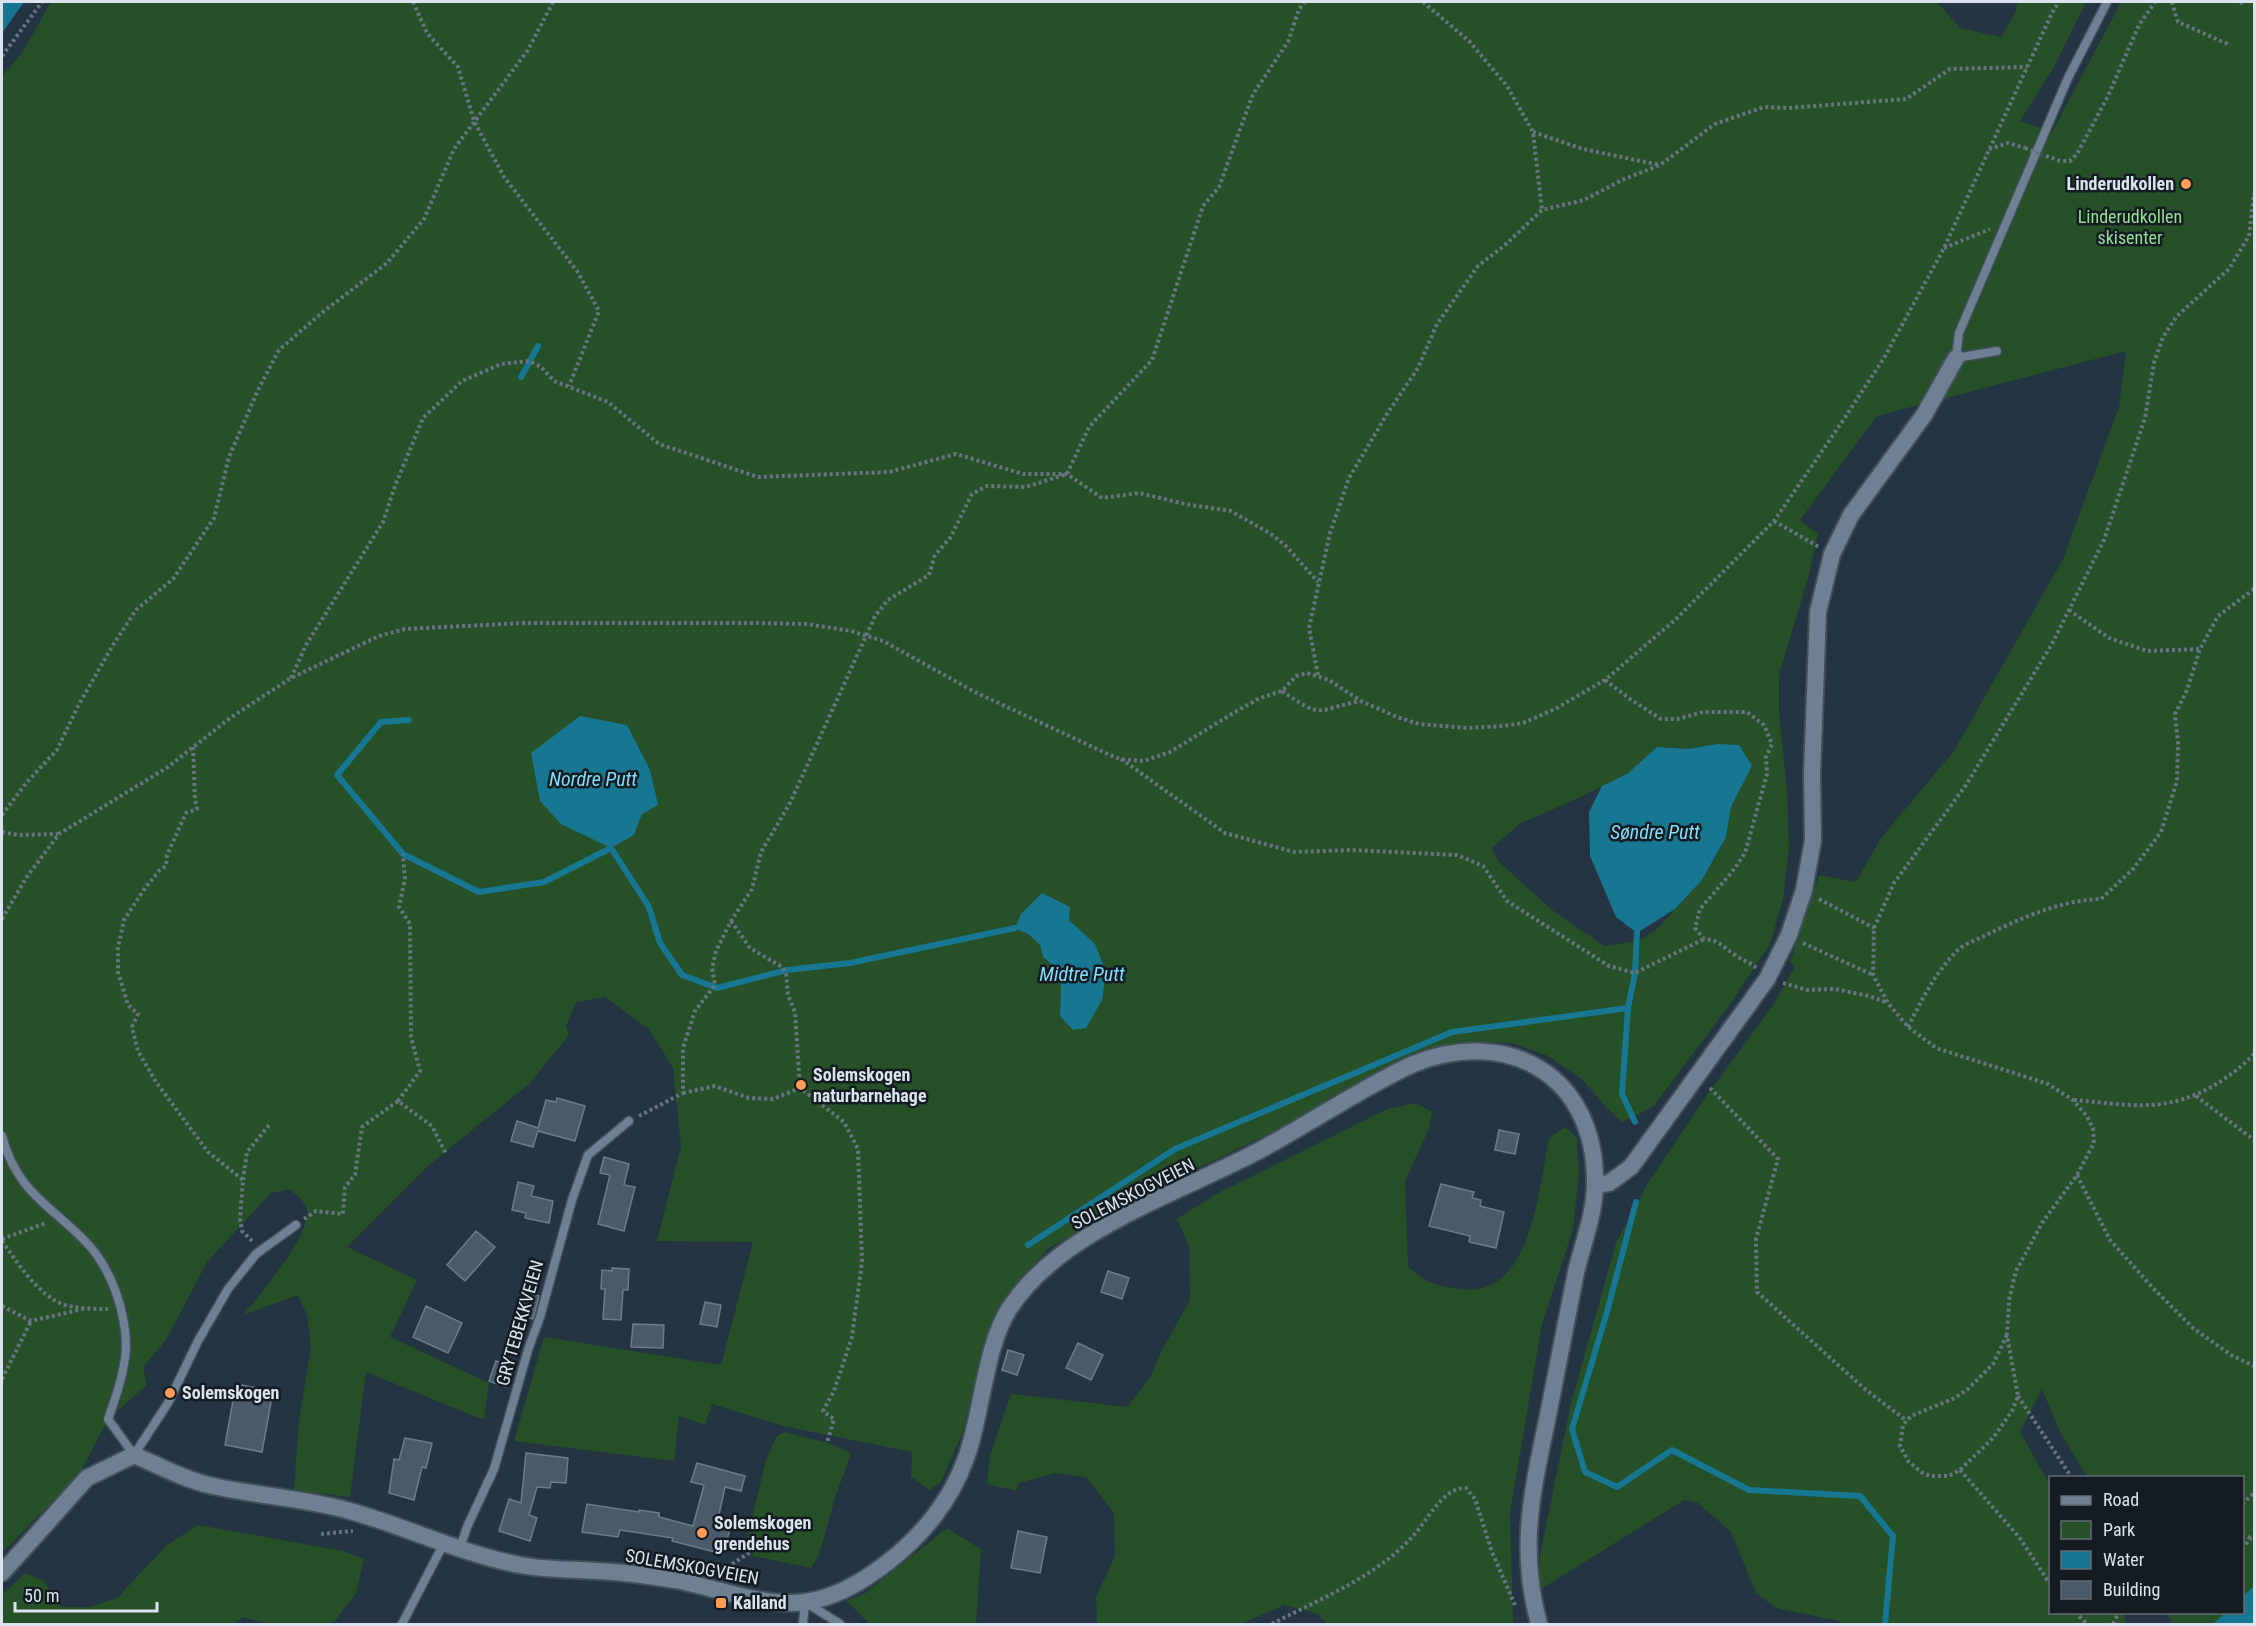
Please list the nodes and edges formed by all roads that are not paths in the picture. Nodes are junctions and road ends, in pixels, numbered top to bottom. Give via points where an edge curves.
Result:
1 (2107, 2) edge
2 (1997, 351) dead end
3 (1956, 358) junction
4 (629, 1121) road end
5 (2, 1136) edge
6 (1595, 1185) junction
7 (296, 1225) road end
8 (134, 1455) junction
9 (452, 1545) junction
10 (2, 1573) edge
11 (805, 1602) junction
12 (402, 1624) edge
13 (803, 1624) edge
14 (840, 1624) edge
15 (1539, 1624) edge

1 - 3 lane via 2068,78 1959,333
2 - 3 lane
3 - 6 street via 1924,415 1851,514 1832,554 1818,612 1812,775 1814,840 1789,936 1767,979 1631,1167 1609,1183
4 - 9 lane, GRYTEBEKKVEIEN via 588,1155 494,1469 467,1527
5 - 8 lane via 21,1181 94,1251 105,1269 120,1309 126,1347 108,1419
6 - 11 street, SOLEMSKOGVEIEN via 1593,1155 1585,1126 1561,1085 1529,1061 1501,1053 1472,1051 1441,1055 1411,1065 1239,1161 1123,1216 1059,1257 1029,1285 1006,1316 991,1355 968,1455 931,1519 898,1554 866,1577 841,1591
6 - 15 street, SOLEMSKOGVEIEN via 1527,1525 1528,1565
7 - 8 lane via 261,1250 228,1289 168,1403
8 - 9 street, SOLEMSKOGVEIEN via 192,1481 331,1506
8 - 10 street via 87,1478
9 - 11 street, SOLEMSKOGVEIEN via 527,1566 649,1576 778,1602
9 - 12 lane, GRYTEBEKKVEIEN
11 - 13 lane
11 - 14 lane

